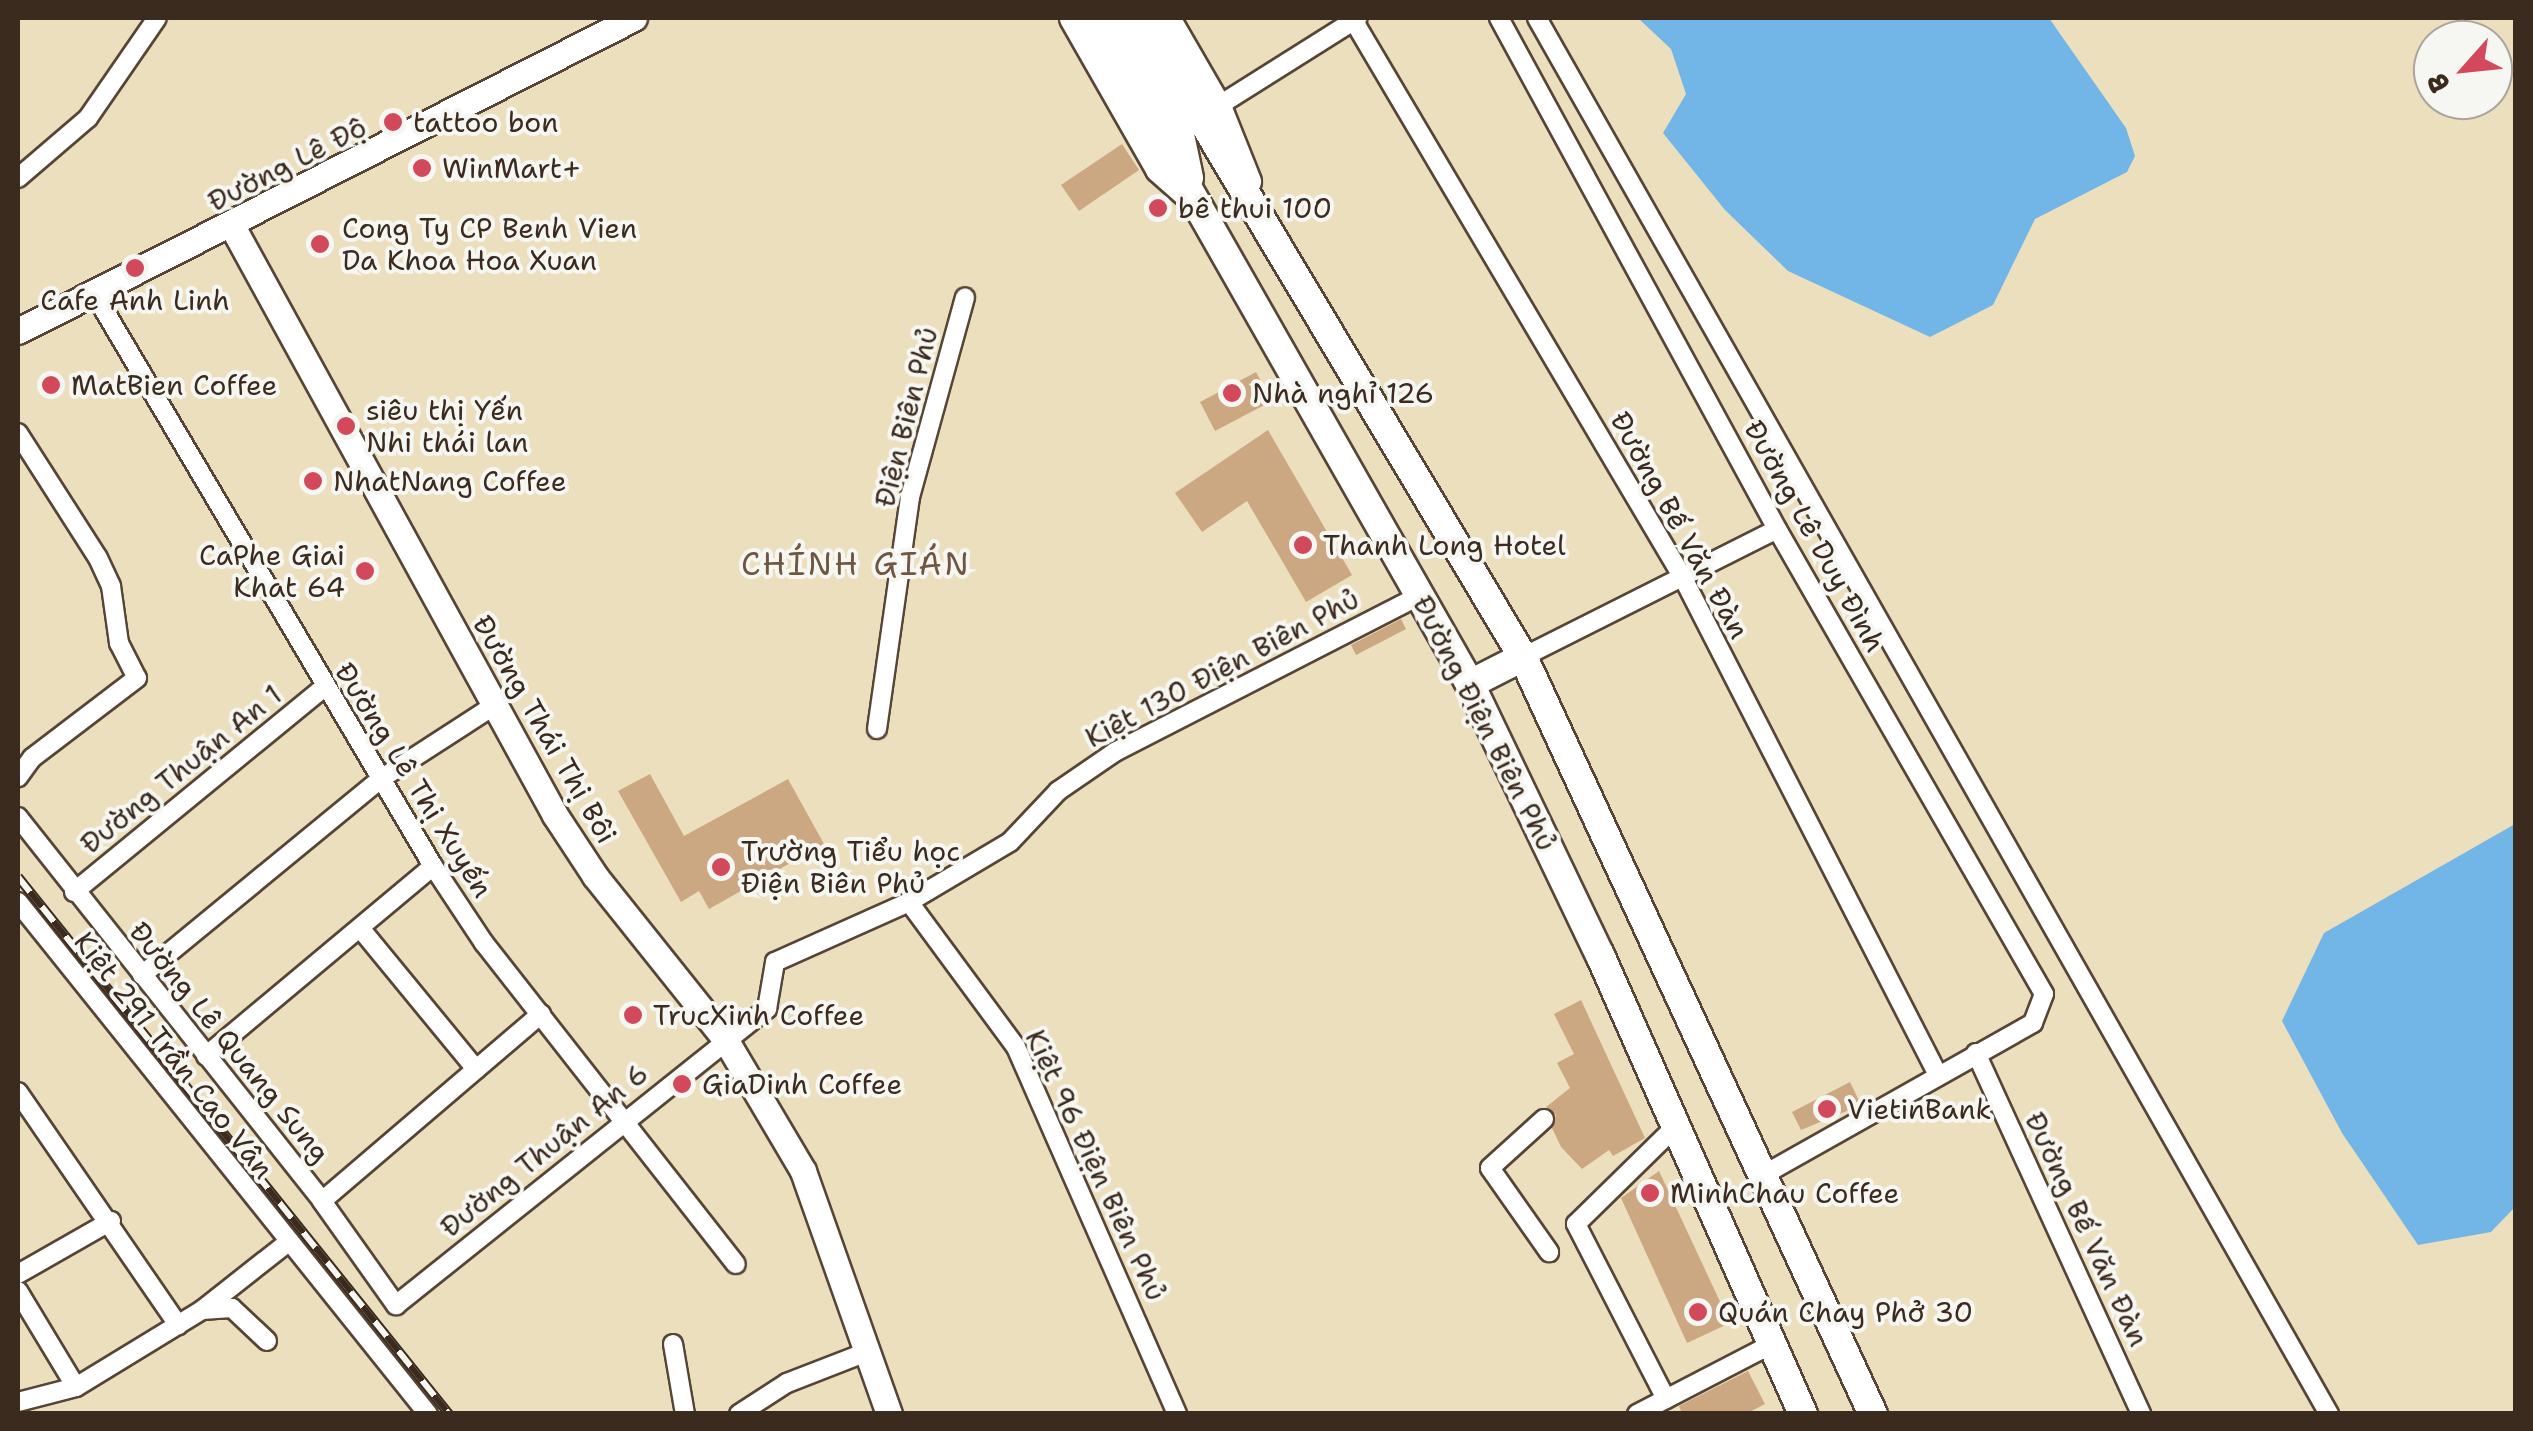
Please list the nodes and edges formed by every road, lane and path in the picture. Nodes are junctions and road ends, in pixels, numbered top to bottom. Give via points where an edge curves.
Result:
1 (158, 18) edge
2 (634, 18) edge
3 (1072, 18) edge
4 (1091, 18) edge
5 (1116, 18) edge
6 (1142, 18) edge
7 (1168, 18) edge
8 (1354, 18) edge
9 (1498, 18) edge
10 (1538, 18) edge
11 (1218, 106) junction
12 (18, 178) edge
13 (1192, 199) junction
14 (1257, 204) junction
15 (232, 226) junction
16 (94, 293) junction
17 (966, 297) dead end
18 (18, 331) edge
19 (18, 433) edge
20 (1777, 528) junction
21 (1682, 576) junction
22 (1421, 595) junction
23 (1523, 657) junction
24 (1470, 684) junction
25 (323, 688) junction
26 (496, 705) junction
27 (877, 729) dead end
28 (18, 777) edge
29 (379, 780) junction
30 (18, 817) edge
31 (433, 866) junction
32 (74, 892) junction
33 (18, 902) edge
34 (910, 902) junction
35 (360, 928) junction
36 (142, 975) junction
37 (541, 1014) junction
38 (726, 1039) junction
39 (1976, 1052) junction
40 (206, 1056) junction
41 (476, 1068) junction
42 (1937, 1073) junction
43 (18, 1092) edge
44 (1544, 1119) dead end
45 (622, 1122) junction
46 (1676, 1126) junction
47 (1763, 1175) junction
48 (322, 1201) junction
49 (111, 1221) junction
50 (287, 1242) junction
51 (1549, 1252) dead end
52 (736, 1264) dead end
53 (18, 1274) edge
54 (18, 1292) edge
55 (396, 1304) joint
56 (202, 1310) junction
57 (178, 1325) junction
58 (267, 1341) dead end
59 (673, 1344) dead end
60 (1772, 1344) junction
61 (869, 1350) junction
62 (76, 1388) junction
63 (1666, 1399) junction
64 (18, 1402) edge
65 (428, 1414) edge
66 (685, 1414) edge
67 (738, 1414) edge
68 (889, 1414) edge
69 (1177, 1414) edge
70 (1637, 1414) edge
71 (1803, 1414) edge
72 (1873, 1414) edge
73 (2141, 1414) edge
74 (2329, 1414) edge

1 - 12 street via 88,118
2 - 15 street, Đường Lê Độ
3 - 13 street, Đường Điện Biên Phủ via 1156,165
4 - 13 main road
5 - 13 main road via 1179,130
6 - 14 main road
7 - 11 street
8 - 11 street
8 - 21 street, Đường Bế Văn Đàn
9 - 20 street, Đường Lê Duy Đình
10 - 74 street
11 - 14 street
13 - 22 main road, Đường Điện Biên Phủ
14 - 23 main road
15 - 16 street, Đường Lê Độ
15 - 26 street, Đường Thái Thị Bôi
16 - 18 street, Đường Lê Độ
16 - 25 street, Đường Lê Thị Xuyến
17 - 27 street, Điện Biên Phủ via 910,497
19 - 28 street via 98,558 111,586 119,643 137,678 118,699 32,758
20 - 21 street
20 - 39 street, Đường Lê Duy Đình via 2044,994 2033,1023
21 - 23 street
21 - 42 street, Đường Bế Văn Đàn
22 - 24 main road, Đường Điện Biên Phủ
22 - 34 street, Kiệt 130 Điện Biên Phủ via 1115,752 1058,792 1010,842
23 - 24 main road
23 - 47 main road
24 - 46 main road, Đường Điện Biên Phủ
25 - 29 street, Đường Lê Thị Xuyến
25 - 32 street, Đường Thuận An 1
26 - 29 street
26 - 38 street, Đường Thái Thị Bôi via 594,876
29 - 31 street, Đường Lê Thị Xuyến
29 - 36 street
30 - 32 street, Đường Lê Quang Sung
31 - 35 street
31 - 37 street, Đường Lê Thị Xuyến
32 - 36 street, Đường Lê Quang Sung
33 - 50 street, Kiệt 291 Trần Cao Vân
34 - 38 street, Kiệt 130 Điện Biên Phủ via 775,962 767,1008
34 - 69 street, Kiệt 96 Điện Biên Phủ via 1016,1047
35 - 40 street
35 - 41 street
36 - 40 street, Đường Lê Quang Sung
37 - 41 street
37 - 45 street, Đường Lê Thị Xuyến
38 - 45 street, Đường Thuận An 6
38 - 61 street, Đường Thái Thị Bôi via 803,1171
39 - 42 street
39 - 73 street, Đường Bế Văn Đàn
40 - 48 street, Đường Lê Quang Sung
41 - 48 street
42 - 47 street
43 - 49 street
44 - 51 street via 1490,1168
45 - 52 street, Đường Lê Thị Xuyến
45 - 55 street, Đường Thuận An 6
46 - 60 main road, Đường Điện Biên Phủ
46 - 63 street via 1576,1224
47 - 72 main road
48 - 55 street, Đường Lê Quang Sung
49 - 53 street
49 - 57 street
50 - 56 street
50 - 65 street, Kiệt 291 Trần Cao Vân
54 - 62 street
56 - 57 street
56 - 58 street via 232,1308
57 - 62 street
59 - 66 street
60 - 63 street
60 - 71 main road, Đường Điện Biên Phủ
61 - 67 street via 787,1383
61 - 68 street, Đường Thái Thị Bôi
62 - 64 street
63 - 70 street

